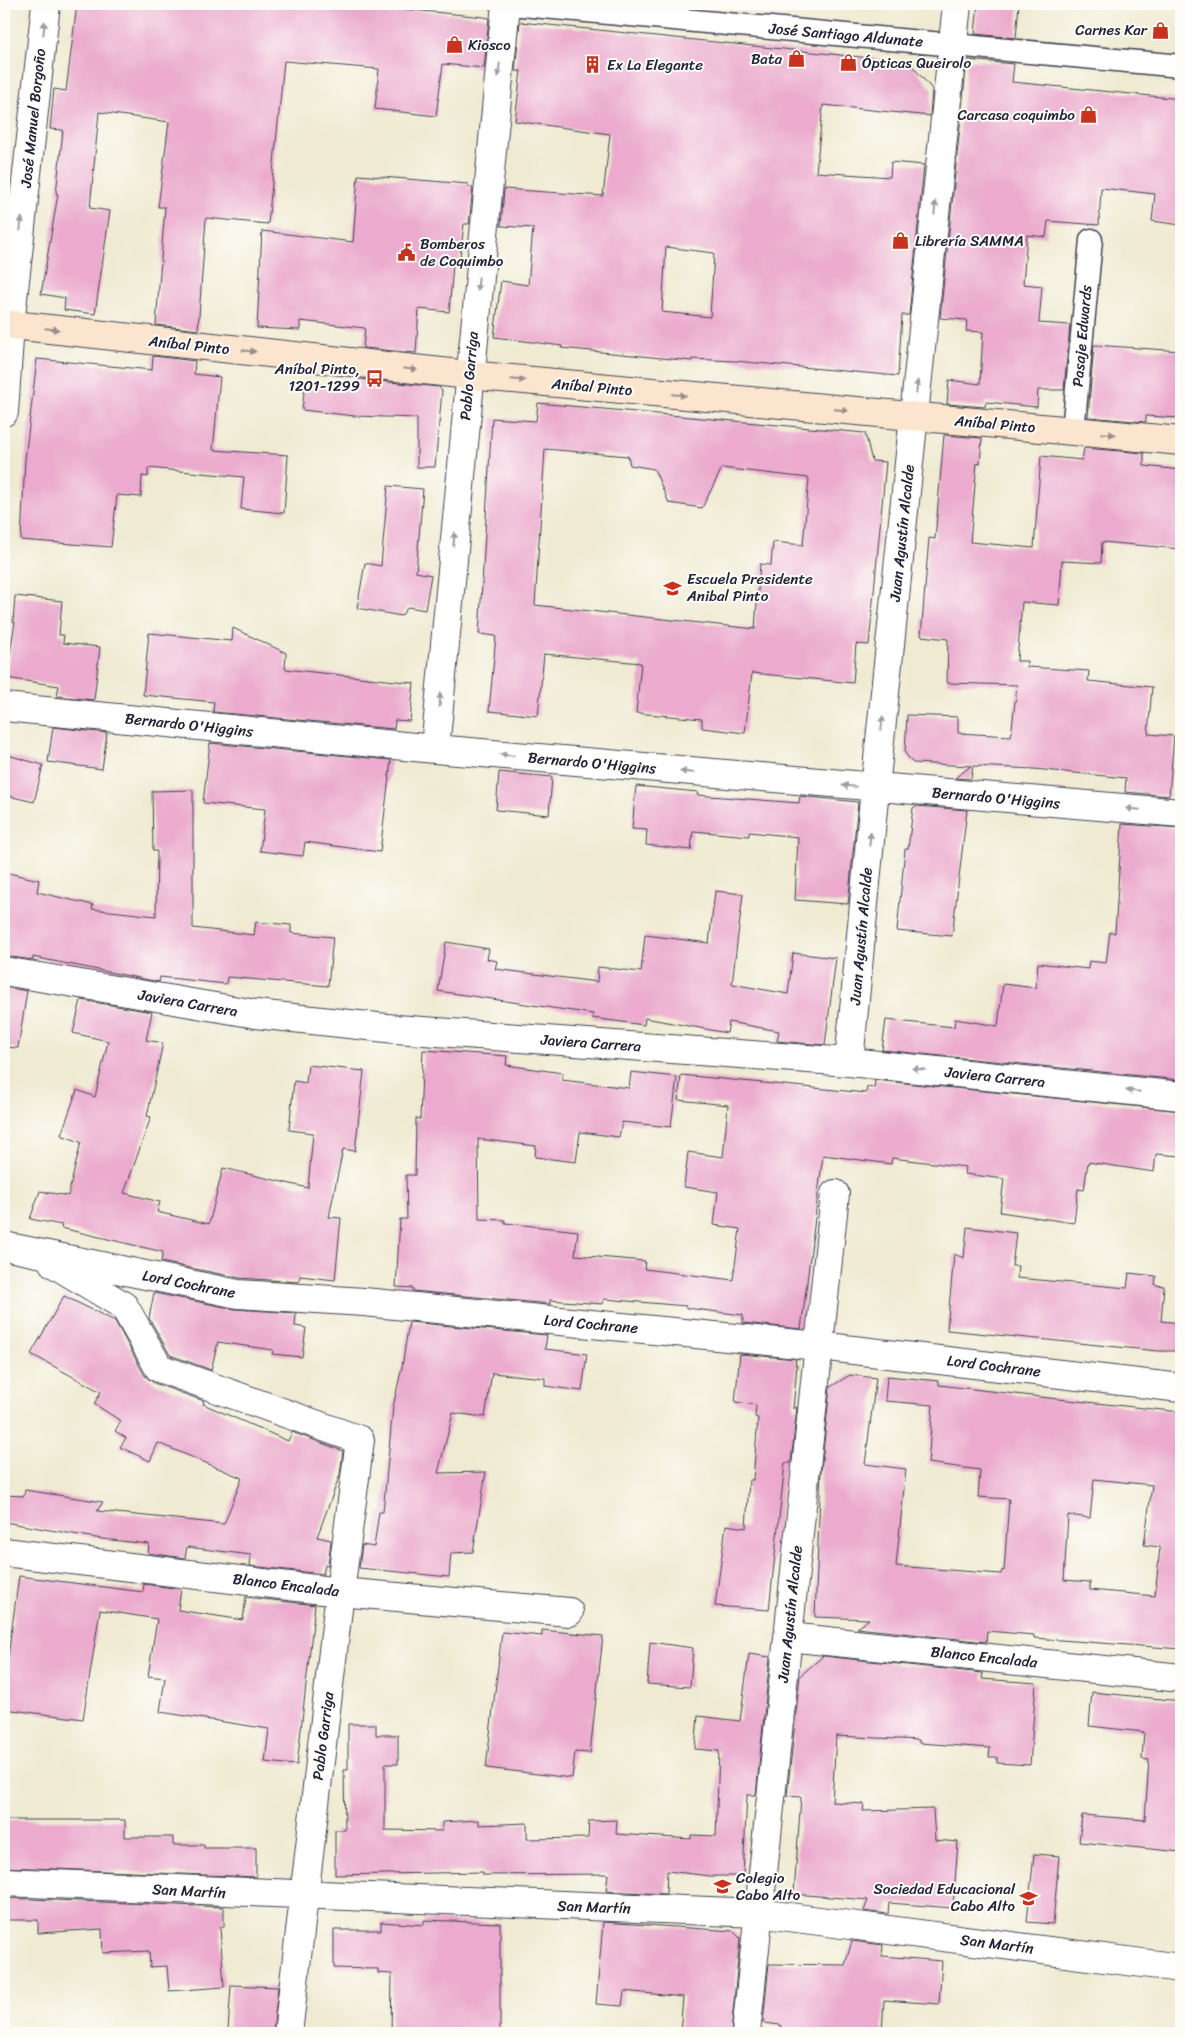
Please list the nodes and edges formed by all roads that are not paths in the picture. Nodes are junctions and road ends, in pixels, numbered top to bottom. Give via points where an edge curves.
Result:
1 (46, 4) edge
2 (506, 4) edge
3 (511, 4) edge
4 (956, 4) edge
5 (952, 45) junction
6 (1181, 66) edge
7 (1091, 240) dead end
8 (7, 324) edge
9 (469, 375) junction
10 (4, 412) edge
11 (914, 417) junction
12 (1073, 431) junction
13 (1181, 441) edge
14 (4, 707) edge
15 (435, 749) junction
16 (875, 788) junction
17 (1181, 813) edge
18 (4, 971) edge
19 (849, 1062) junction
20 (1181, 1096) edge
21 (835, 1194) dead end
22 (4, 1246) edge
23 (36, 1252) junction
24 (819, 1346) junction
25 (1181, 1388) edge
26 (4, 1552) edge
27 (340, 1592) junction
28 (569, 1612) dead end
29 (788, 1637) junction
30 (1181, 1678) edge
31 (4, 1882) edge
32 (305, 1896) junction
33 (758, 1913) junction
34 (1181, 1968) edge
35 (288, 2033) edge
36 (746, 2033) edge

8 -> 1 street, José Manuel Borgoño
2 -> 9 street, Pablo Garriga
3 - 5 street, José Santiago Aldunate
4 - 5 street, Juan Agustín Alcalde
5 - 6 street, José Santiago Aldunate
11 -> 5 street, Juan Agustín Alcalde
7 - 12 street, Pasaje Edwards
8 -> 9 main road, Aníbal Pinto
8 - 10 street, José Manuel Borgoño
9 -> 11 main road, Aníbal Pinto
15 -> 9 street, Pablo Garriga
11 - 12 main road, Aníbal Pinto
16 -> 11 street, Juan Agustín Alcalde
12 -> 13 main road, Aníbal Pinto
14 - 15 street, Bernardo O'Higgins
16 -> 15 street, Bernardo O'Higgins
17 -> 16 street, Bernardo O'Higgins
19 -> 16 street, Juan Agustín Alcalde
18 - 19 street, Javiera Carrera via 266,1015 396,1029
20 -> 19 street, Javiera Carrera
21 - 24 street, Juan Agustín Alcalde
22 - 23 street, Lord Cochrane
23 - 24 street, Lord Cochrane via 238,1294 374,1303
23 - 27 street, Pablo Garriga via 124,1306 159,1368 360,1440
24 - 25 street, Lord Cochrane
24 - 29 street, Juan Agustín Alcalde
26 - 27 street, Blanco Encalada
27 - 28 street, Blanco Encalada
27 - 32 street, Pablo Garriga
29 - 30 street, Blanco Encalada
29 - 33 street, Juan Agustín Alcalde
31 - 32 street, San Martín
32 - 33 street, San Martín
32 - 35 street, Pablo Garriga
33 - 34 street, San Martín
33 - 36 street, Juan Agustín Alcalde

